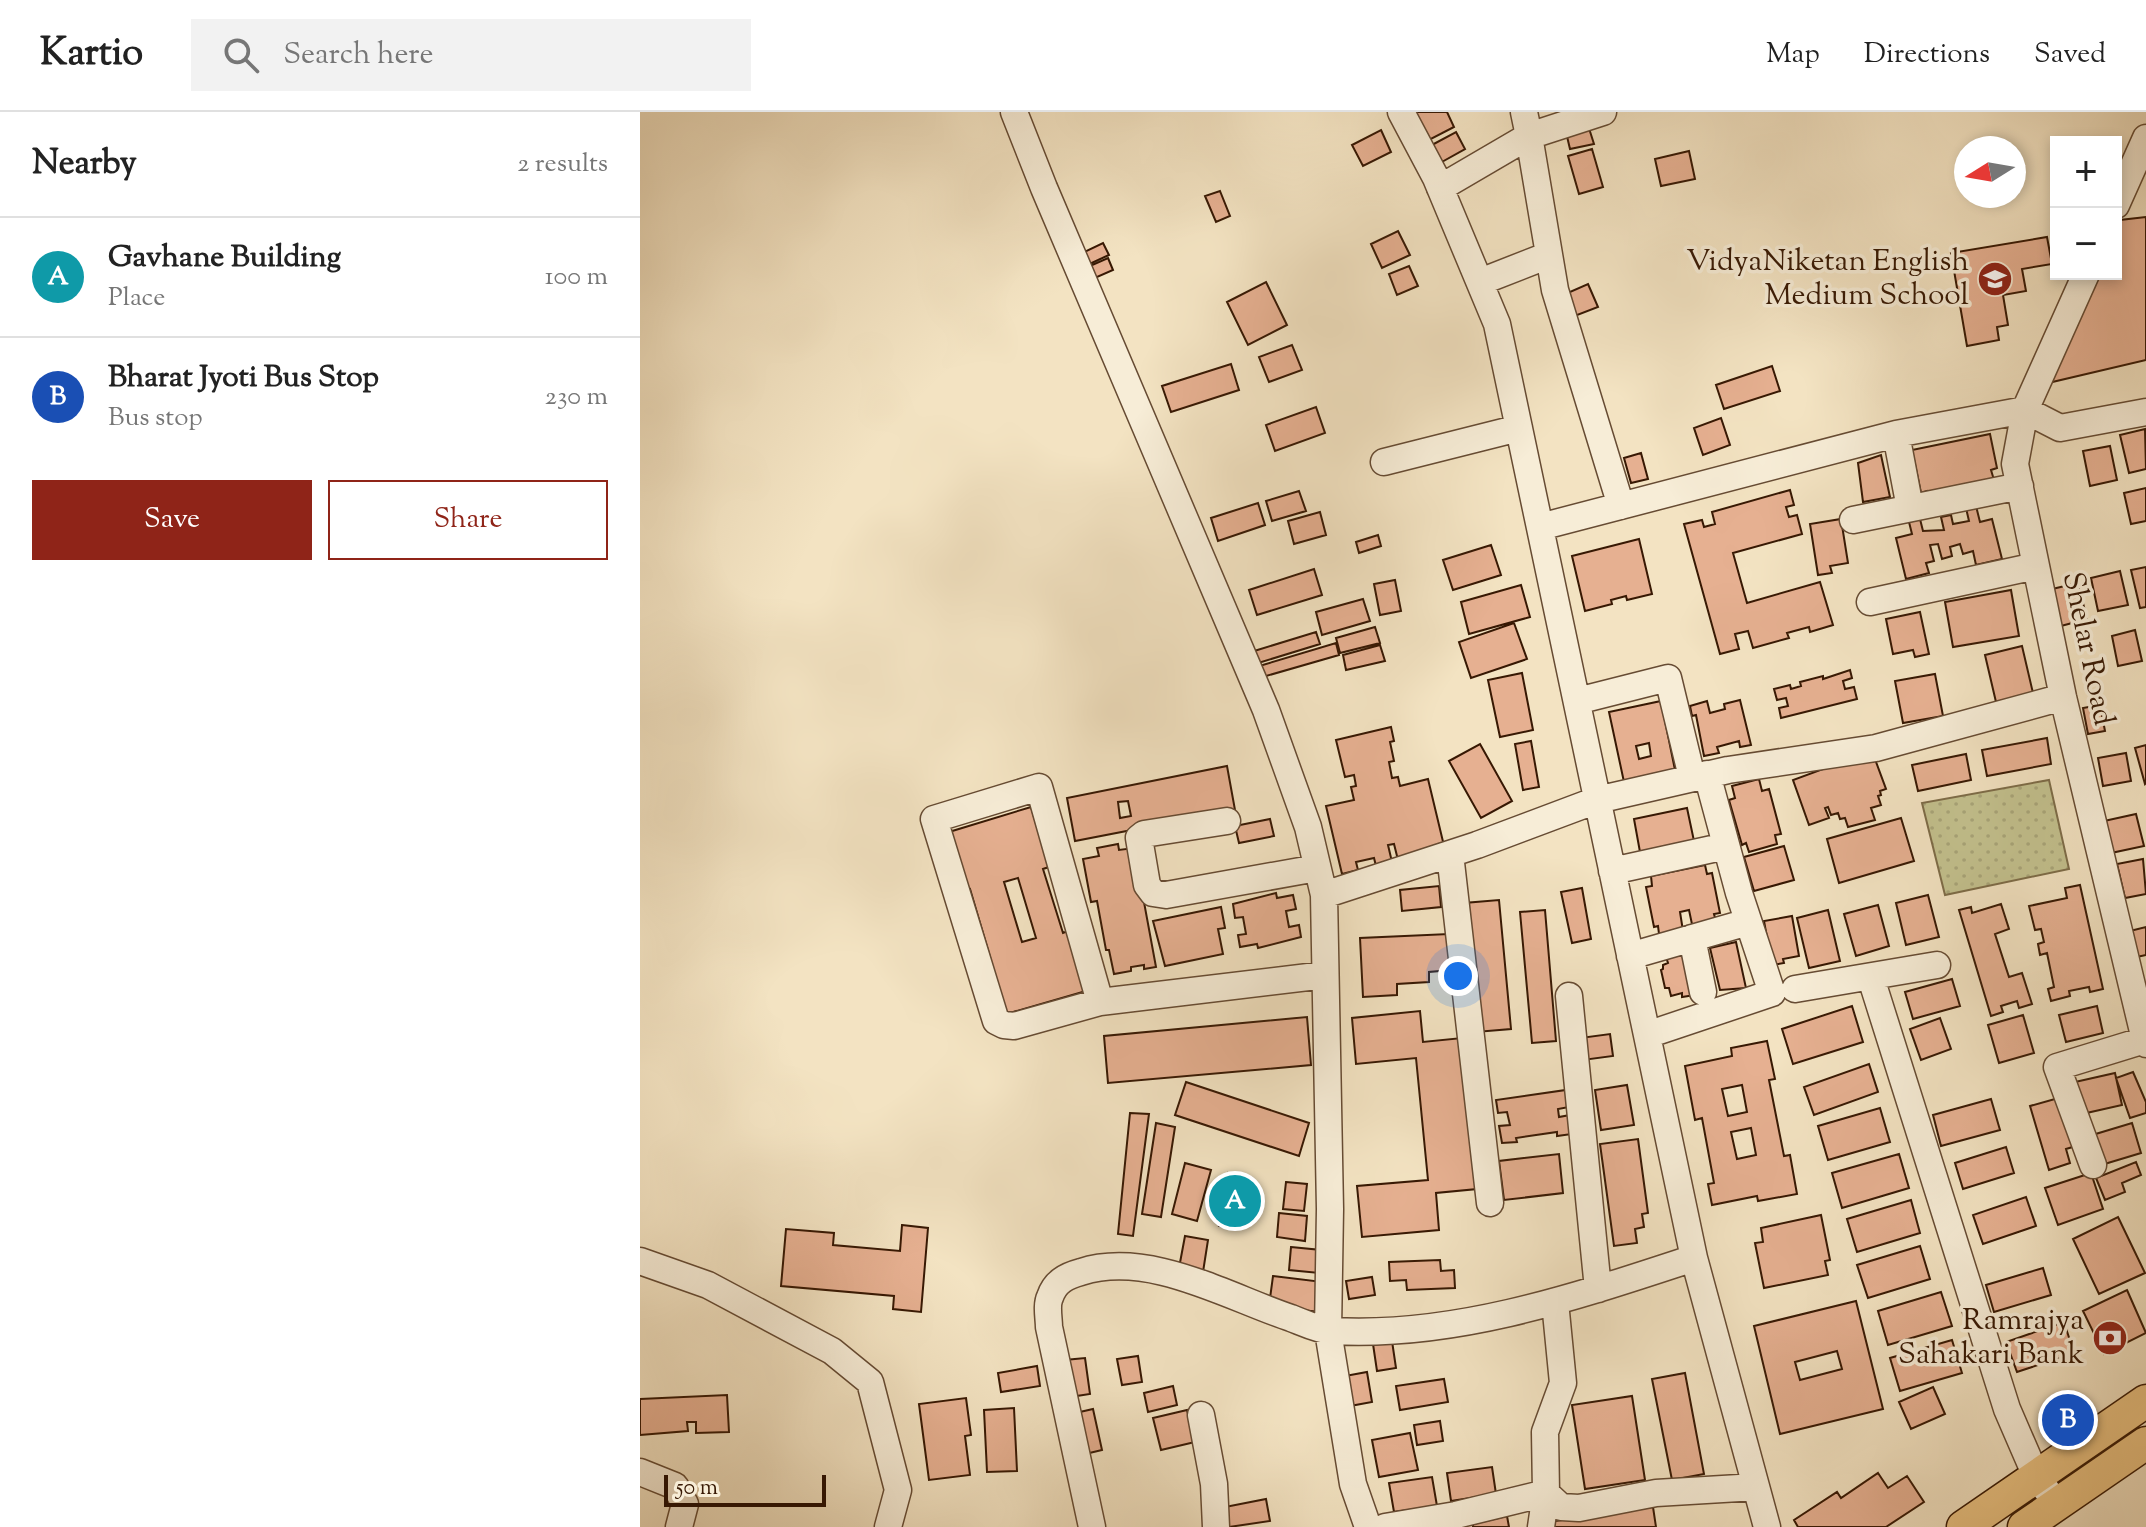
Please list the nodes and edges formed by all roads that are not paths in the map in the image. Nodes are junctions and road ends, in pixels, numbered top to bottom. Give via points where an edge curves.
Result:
1 (1014, 112) edge
2 (1401, 112) edge
3 (1603, 112) edge
4 (1527, 124) edge
5 (2146, 138) edge
6 (1440, 188) junction
7 (2122, 192) edge
8 (1549, 255) junction
9 (2083, 280) edge
10 (1480, 282) junction
11 (2025, 410) junction
12 (2146, 412) edge
13 (1519, 428) junction
14 (1896, 434) junction
15 (1384, 462) dead end
16 (2020, 486) junction
17 (1621, 506) junction
18 (1910, 508) junction
19 (1853, 520) dead end
20 (1540, 527) junction
21 (2036, 566) junction
22 (1870, 602) dead end
23 (2063, 697) junction
24 (1577, 701) junction
25 (1700, 776) junction
26 (1597, 800) junction
27 (1227, 821) dead end
28 (1726, 846) junction
29 (1450, 854) junction
30 (1317, 868) junction
31 (1612, 871) junction
32 (1324, 895) junction
33 (1748, 922) junction
34 (1692, 938) junction
35 (1630, 956) junction
36 (1937, 965) dead end
37 (1325, 975) junction
38 (1871, 978) junction
39 (1795, 989) dead end
40 (1703, 992) dead end
41 (1569, 996) dead end
42 (1100, 1002) junction
43 (1647, 1035) junction
44 (2145, 1042) edge
45 (2093, 1165) dead end
46 (1490, 1203) dead end
47 (1694, 1258) junction
48 (640, 1261) edge
49 (1598, 1289) junction
50 (1555, 1302) junction
51 (1328, 1331) junction
52 (2146, 1401) edge
53 (1201, 1415) dead end
54 (2146, 1443) edge
55 (640, 1472) edge
56 (2036, 1476) junction
57 (1756, 1487) junction
58 (1546, 1493) junction
59 (2057, 1504) junction
60 (679, 1527) edge
61 (888, 1527) edge
62 (1092, 1527) edge
63 (1216, 1527) edge
64 (1368, 1527) edge
65 (1385, 1527) edge
66 (1541, 1527) edge
67 (1767, 1527) edge
68 (1963, 1527) edge
69 (2024, 1527) edge

1 - 30 street via 1266,710 1308,827
2 - 6 street
3 - 4 street
4 - 6 street
4 - 8 street
5 - 7 street
6 - 10 street
8 - 10 street
8 - 17 street
9 - 11 street, Shelar Road
10 - 13 street via 1497,324
11 - 12 street via 2060,428
11 - 14 street
11 - 16 street, Shelar Road via 2015,464
13 - 15 street
13 - 20 street
14 - 17 street
14 - 18 street
16 - 18 street
16 - 21 street, Shelar Road
17 - 20 street
18 - 19 street
20 - 24 street
21 - 22 street
21 - 23 street, Shelar Road
23 - 25 street via 1876,748
23 - 44 street, Shelar Road
24 - 25 street via 1668,678
24 - 26 street
25 - 26 street
25 - 28 street
26 - 29 street
26 - 31 street
27 - 30 street via 1139,838 1153,893
28 - 31 street
28 - 33 street
29 - 32 street
29 - 46 street
30 - 32 street
31 - 35 street
32 - 37 street
33 - 34 street
33 - 43 street via 1772,993
34 - 35 street
34 - 40 street
35 - 43 street
36 - 38 street
37 - 42 street
37 - 51 street
38 - 39 street
38 - 56 street via 2007,1409
41 - 49 street
42 - 42 street via 1014,1026 996,1021 934,819 1039,787
43 - 47 street
44 - 45 street via 2057,1067
47 - 49 street
47 - 57 street
48 - 61 street via 708,1285 832,1351 870,1382 898,1490
49 - 50 street
50 - 51 street via 1418,1330
50 - 58 street via 1563,1383 1545,1432
51 - 62 street via 1191,1279 1123,1266 1063,1277 1049,1298 1049,1327
51 - 64 street via 1353,1484
52 - 56 main road
53 - 63 street
54 - 59 main road
55 - 60 street via 675,1486 685,1504
56 - 59 street
56 - 68 main road
57 - 58 street via 1656,1493 1579,1508 1561,1507
57 - 67 street
58 - 65 street
58 - 66 street
59 - 69 main road

